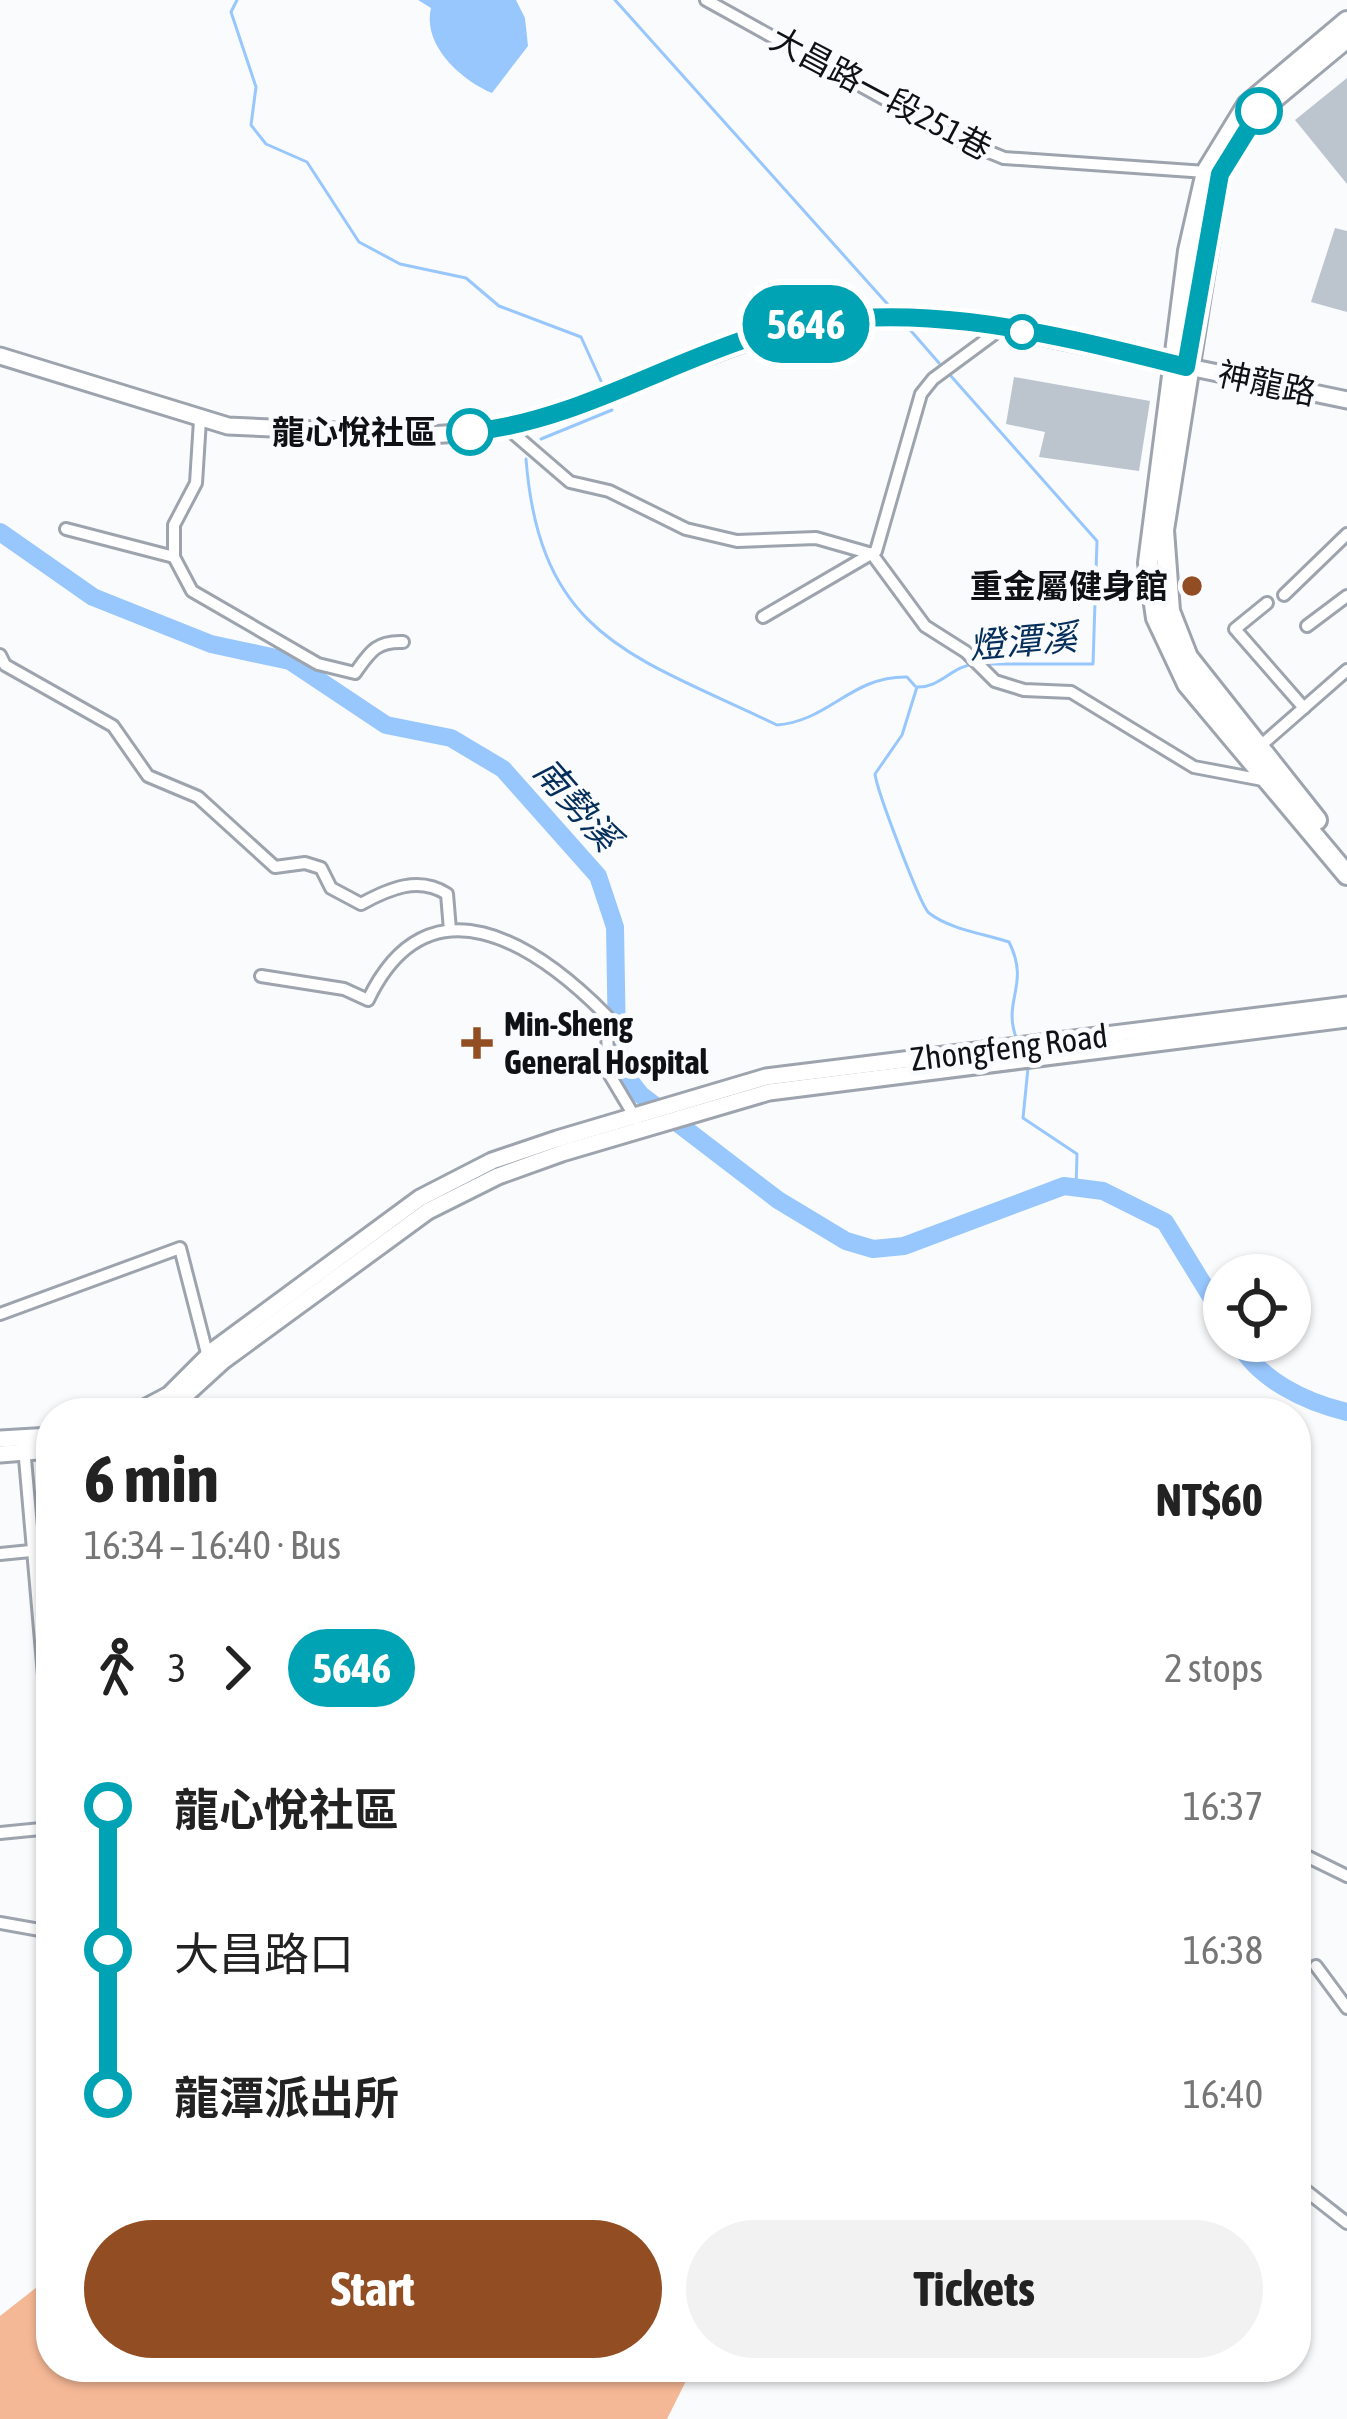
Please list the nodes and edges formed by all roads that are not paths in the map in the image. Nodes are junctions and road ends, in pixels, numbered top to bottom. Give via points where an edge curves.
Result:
1 (706, 0) edge
2 (1347, 21) edge
3 (1347, 38) edge
4 (1207, 172) junction
5 (1002, 328) junction
6 (0, 356) edge
7 (1180, 365) junction
8 (1347, 400) edge
9 (200, 421) junction
10 (506, 426) junction
11 (66, 529) dead end
12 (1347, 534) edge
13 (869, 552) junction
14 (174, 557) junction
15 (1284, 595) dead end
16 (1347, 596) edge
17 (1267, 603) dead end
18 (763, 617) dead end
19 (1307, 626) dead end
20 (403, 642) dead end
21 (0, 655) edge
22 (1347, 670) edge
23 (1304, 708) junction
24 (1258, 748) junction
25 (1269, 782) junction
26 (1347, 856) edge
27 (1347, 875) edge
28 (450, 930) junction
29 (261, 976) dead end
30 (1347, 1005) edge
31 (1347, 1019) edge
32 (942, 1063) junction
33 (643, 1119) junction
34 (0, 1315) edge
35 (208, 1357) junction
36 (162, 1398) edge
37 (182, 1398) edge
38 (0, 1439) edge
39 (36, 1441) edge
40 (24, 1445) junction
41 (36, 1447) edge
42 (0, 1454) edge
43 (33, 1550) junction
44 (36, 1550) edge
45 (0, 1554) edge
46 (36, 1584) edge
47 (36, 1829) edge
48 (0, 1833) edge
49 (1311, 1858) edge
50 (1346, 1875) edge
51 (0, 1923) edge
52 (36, 1929) edge
53 (1316, 1966) dead end
54 (1347, 2008) edge
55 (1311, 2195) edge
56 (1347, 2223) edge

1 - 4 street, 大昌路一段251巷 via 1004,158
2 - 4 main road via 1247,105
3 - 7 main road via 1259,111 1220,174
4 - 7 main road via 1188,251
5 - 7 main road, 神龍路
5 - 10 main road, 神龍路 via 907,316 811,323
5 - 13 street via 922,394 880,545
6 - 9 main road, 神龍路
7 - 8 main road, 神龍路
7 - 24 main road via 1164,530 1170,611 1201,679
7 - 25 main road via 1149,535 1156,618 1187,684
9 - 10 main road, 神龍路 via 320,434
9 - 14 street via 196,482 178,512
10 - 13 street via 570,482 609,491 686,529 737,541 816,538
11 - 14 street
12 - 15 street
13 - 18 street
13 - 25 street via 925,626 1007,687 1071,692 1194,767
14 - 20 street via 192,591 318,664 356,673 373,647
16 - 19 street
17 - 23 street via 1235,629
21 - 28 street via 113,725 148,776 198,797 275,868 321,868 331,889 361,904 431,884 448,894
22 - 23 street
23 - 24 street
24 - 26 main road
25 - 27 main road
28 - 29 street via 403,946 368,1000
28 - 33 street via 486,932 562,971 607,1016 608,1072
30 - 32 main road, Zhongfeng Road
31 - 32 main road, Zhongfeng Road
32 - 33 main road, Zhongfeng Road
32 - 33 main road, Zhongfeng Road via 766,1077 674,1101
33 - 35 main road via 492,1161 420,1198
33 - 37 main road via 428,1211
34 - 35 street via 179,1248
35 - 36 main road
38 - 40 main road
39 - 40 main road
40 - 41 main road
40 - 42 main road
40 - 43 street
43 - 44 street
43 - 45 street
43 - 46 street
47 - 48 street
49 - 50 street
51 - 52 street
53 - 54 street
55 - 56 street

